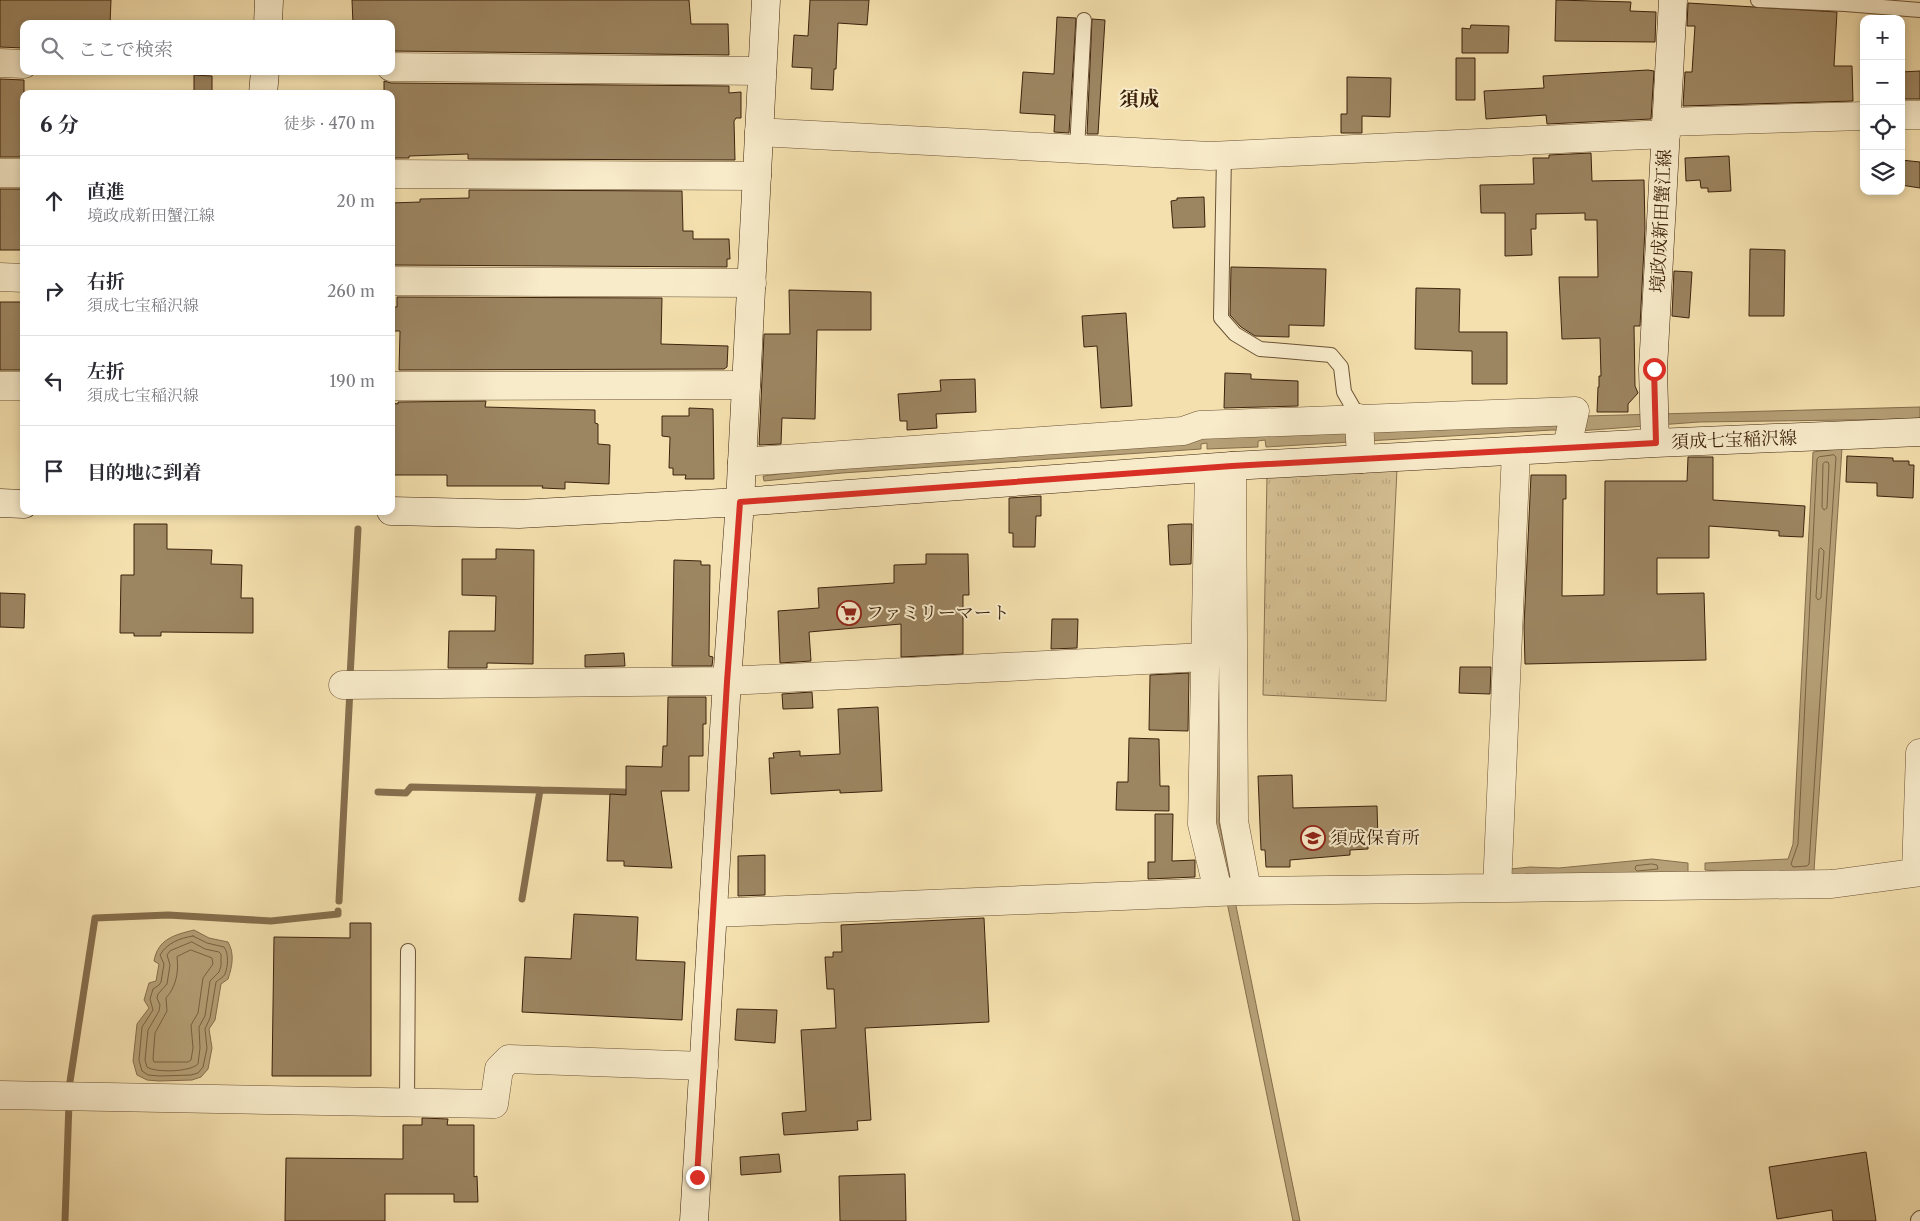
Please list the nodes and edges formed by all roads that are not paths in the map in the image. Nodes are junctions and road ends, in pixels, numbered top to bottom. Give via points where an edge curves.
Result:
1 (269, 0) edge
2 (766, 0) edge
3 (1673, 0) edge
4 (1758, 0) edge
5 (1845, 2) edge
6 (1920, 10) edge
7 (268, 20) edge
8 (1084, 20) dead end
9 (0, 64) edge
10 (20, 64) edge
11 (395, 67) edge
12 (762, 71) junction
13 (265, 75) edge
14 (264, 90) edge
15 (1905, 115) edge
16 (1920, 115) edge
17 (1860, 116) edge
18 (1666, 128) junction
19 (759, 132) junction
20 (1076, 149) junction
21 (1224, 155) junction
22 (0, 173) edge
23 (20, 173) edge
24 (395, 174) edge
25 (757, 176) junction
26 (0, 277) edge
27 (20, 278) edge
28 (395, 281) edge
29 (752, 283) junction
30 (746, 385) junction
31 (0, 386) edge
32 (20, 386) edge
33 (395, 386) edge
34 (1655, 425) junction
35 (1570, 431) junction
36 (1920, 432) edge
37 (1360, 436) junction
38 (1516, 451) junction
39 (742, 462) junction
40 (1220, 467) junction
41 (740, 502) junction
42 (0, 503) edge
43 (20, 504) edge
44 (395, 511) edge
45 (1205, 657) junction
46 (727, 682) junction
47 (343, 685) dead end
48 (1920, 753) edge
49 (1918, 872) edge
50 (1497, 888) junction
51 (1232, 891) junction
52 (713, 913) junction
53 (408, 951) dead end
54 (704, 1066) junction
55 (0, 1095) edge
56 (406, 1103) junction
57 (694, 1221) edge

1 - 7 street
2 - 12 street
3 - 18 street, 境政成新田蟹江線
4 - 5 lane
5 - 6 lane
8 - 20 lane
9 - 10 street
11 - 12 street
12 - 19 street
13 - 14 street
15 - 16 street
17 - 18 street
18 - 21 street
18 - 34 street, 境政成新田蟹江線 via 1654,369
19 - 20 street
19 - 25 street
20 - 21 street
21 - 37 lane via 1221,318 1235,334 1260,349 1331,355 1341,367 1344,392
22 - 23 street
24 - 25 street
25 - 29 street
26 - 27 street
28 - 29 street
29 - 30 street
30 - 33 street
30 - 39 street
31 - 32 street
34 - 35 street, 須成七宝稲沢線
34 - 36 street, 須成七宝稲沢線
35 - 37 street via 1575,411
35 - 38 street, 須成七宝稲沢線
37 - 38 street, 須成七宝稲沢線
37 - 39 street via 1200,425 1183,431
37 - 40 street, 須成七宝稲沢線
38 - 50 street
39 - 41 street
40 - 41 street, 須成七宝稲沢線
40 - 45 street
40 - 51 street via 1234,821
41 - 44 street, 須成七宝稲沢線 via 519,514
41 - 46 street
42 - 43 street
45 - 46 street
45 - 51 street via 1202,824
46 - 47 street
46 - 52 street
48 - 49 street
49 - 50 street via 1832,884
50 - 51 street
51 - 52 street
52 - 54 street
53 - 56 lane
54 - 56 street via 509,1059 498,1068 494,1104
54 - 57 street
55 - 56 street

